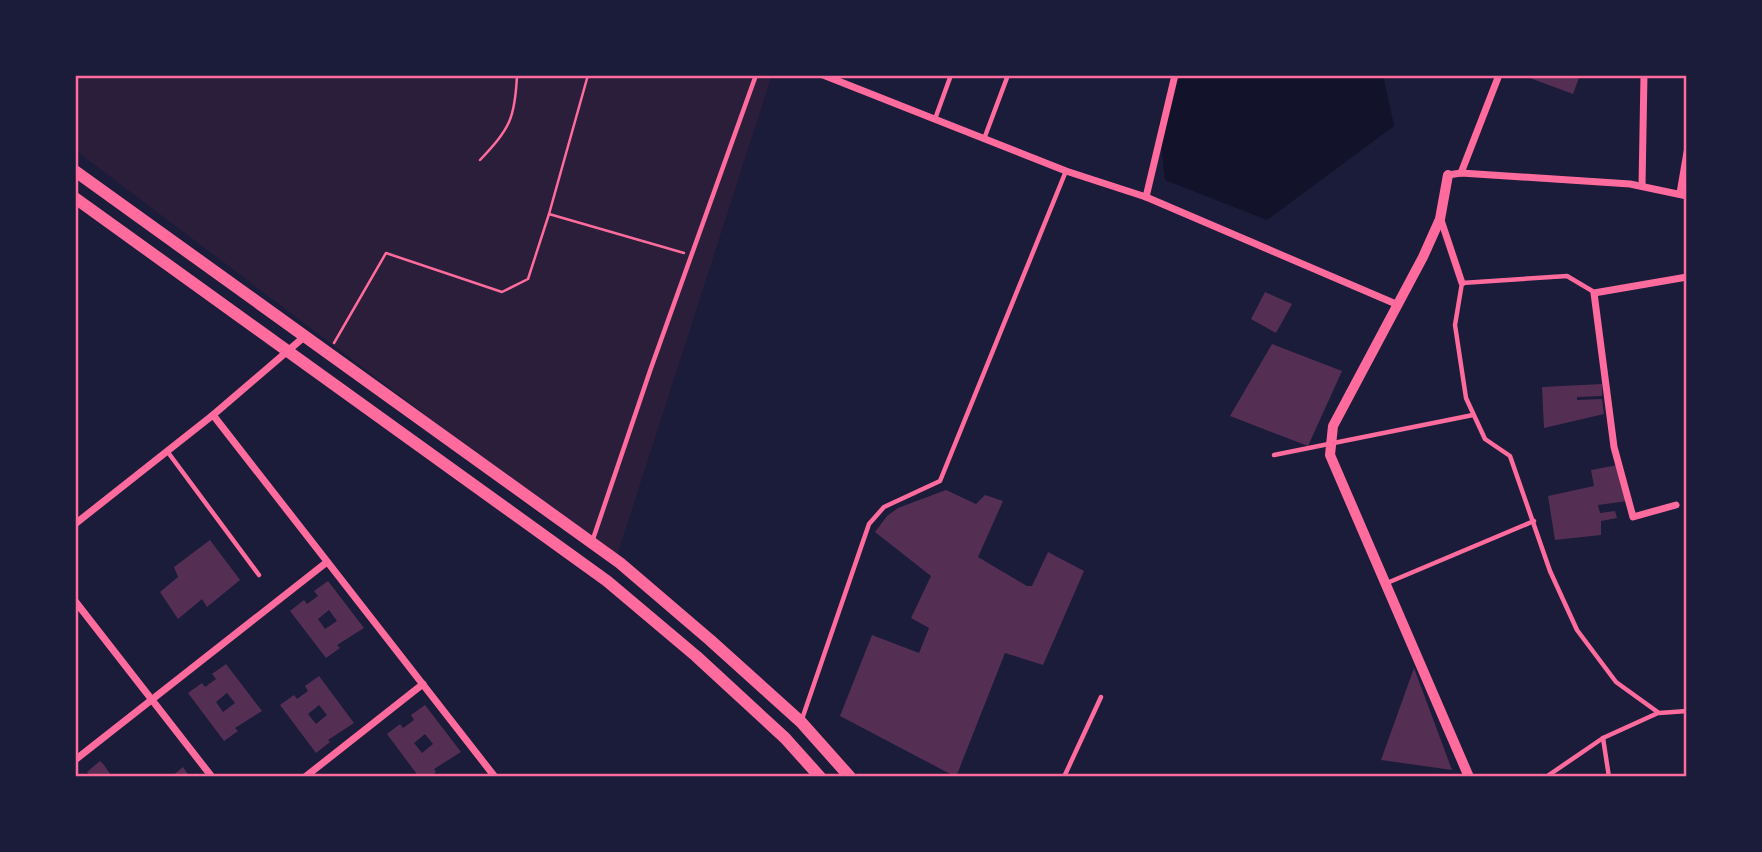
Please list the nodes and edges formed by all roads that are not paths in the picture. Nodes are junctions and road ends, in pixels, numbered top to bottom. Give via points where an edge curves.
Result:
1 (756, 75) edge
2 (823, 75) edge
3 (951, 75) edge
4 (1008, 75) edge
5 (1175, 75) edge
6 (1499, 75) edge
7 (1644, 75) edge
8 (935, 119) junction
9 (984, 139) junction
10 (1687, 152) edge
11 (75, 171) edge
12 (1066, 171) junction
13 (1461, 173) junction
14 (1448, 175) joint
15 (1642, 186) junction
16 (1684, 195) edge
17 (1146, 197) junction
18 (75, 198) edge
19 (1440, 219) junction
20 (1687, 277) edge
21 (1462, 283) junction
22 (1594, 293) junction
23 (1396, 304) junction
24 (304, 337) junction
25 (287, 351) junction
26 (213, 415) junction
27 (1473, 415) junction
28 (1331, 443) junction
29 (167, 451) junction
30 (1274, 455) dead end
31 (1676, 505) dead end
32 (1534, 521) junction
33 (75, 524) edge
34 (592, 543) junction
35 (327, 562) junction
36 (259, 575) dead end
37 (1384, 584) junction
38 (75, 601) edge
39 (423, 684) junction
40 (1101, 698) dead end
41 (152, 699) junction
42 (1687, 712) edge
43 (1659, 713) junction
44 (801, 722) junction
45 (1603, 738) junction
46 (75, 760) edge
47 (212, 777) edge
48 (304, 777) edge
49 (495, 777) edge
50 (820, 777) edge
51 (850, 777) edge
52 (1065, 777) edge
53 (1469, 777) edge
54 (1546, 777) edge
55 (1609, 777) edge

1 - 34 lane
2 - 8 street
3 - 8 lane
4 - 9 lane
5 - 17 street
6 - 13 street
7 - 15 street
8 - 9 street
9 - 12 street
10 - 16 street
11 - 24 main road
12 - 17 street
12 - 44 lane via 940,481 884,507 869,524
13 - 14 street
13 - 15 street
14 - 19 street
15 - 16 street
17 - 23 street
18 - 25 main road
19 - 21 street
19 - 23 street
20 - 22 street
21 - 22 lane via 1567,276
21 - 27 lane via 1455,326
22 - 31 street via 1614,447 1633,517
23 - 28 street via 1333,426
24 - 25 street
24 - 34 main road
25 - 26 street
25 - 50 main road via 607,581 696,656
26 - 29 street
26 - 35 street
27 - 28 lane
27 - 32 lane via 1485,439 1510,456
28 - 30 lane
28 - 37 street via 1330,455
29 - 33 street
29 - 36 lane
32 - 37 lane
32 - 43 lane via 1577,630 1616,682
34 - 44 main road
35 - 39 street
35 - 41 street
37 - 53 street
38 - 41 street
39 - 48 street
39 - 49 street
40 - 52 lane
41 - 46 street
41 - 47 street
42 - 43 lane
43 - 45 lane
44 - 51 main road
45 - 54 lane
45 - 55 lane

